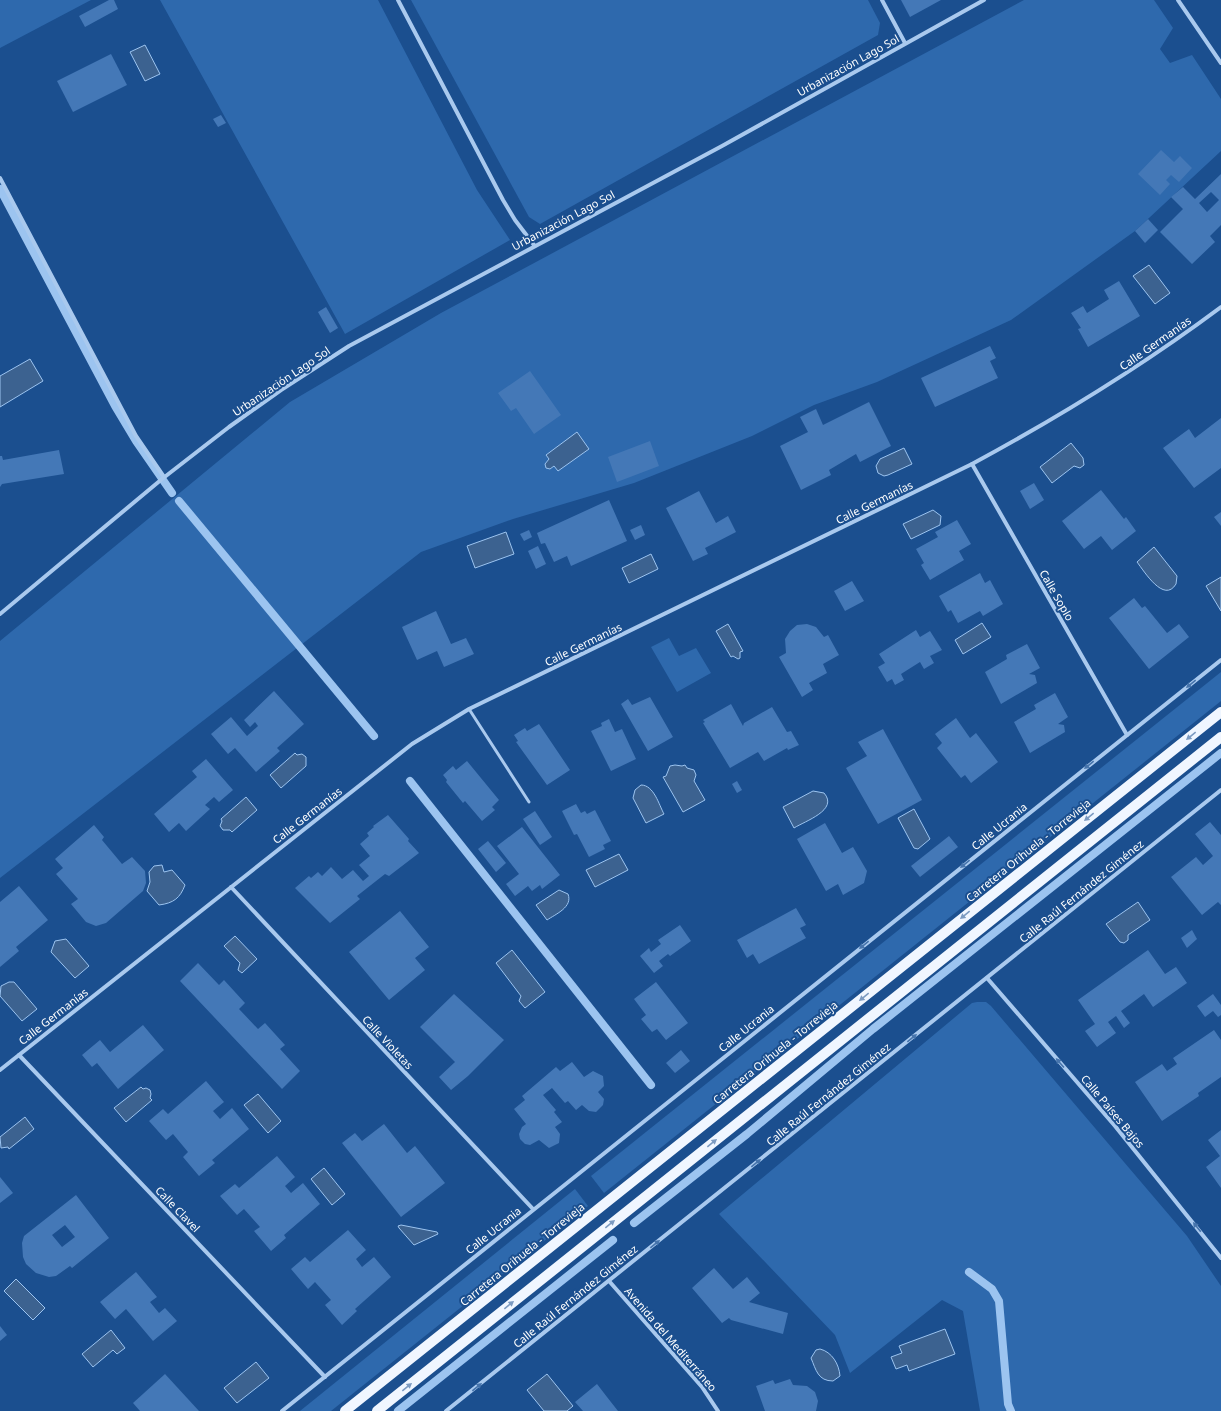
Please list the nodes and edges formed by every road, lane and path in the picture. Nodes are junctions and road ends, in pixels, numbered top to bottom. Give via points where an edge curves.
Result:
1 (398, 0) edge
2 (882, 0) edge
3 (984, 0) edge
4 (1178, 0) edge
5 (905, 43) junction
6 (1221, 63) edge
7 (0, 178) edge
8 (534, 245) junction
9 (1221, 307) edge
10 (972, 464) junction
11 (164, 477) junction
12 (0, 614) edge
13 (1221, 660) edge
14 (469, 709) junction
15 (1221, 712) edge
16 (1127, 735) junction
17 (1221, 737) edge
18 (1221, 790) edge
19 (530, 802) dead end
20 (230, 887) junction
21 (987, 978) junction
22 (19, 1055) junction
23 (0, 1070) edge
24 (533, 1210) junction
25 (1221, 1258) edge
26 (609, 1281) junction
27 (325, 1377) junction
28 (282, 1411) edge
29 (345, 1411) edge
30 (377, 1411) edge
31 (446, 1411) edge
32 (718, 1411) edge

1 - 8 street via 503,200
2 - 5 street
3 - 5 street, Urbanización Lago Sol
4 - 6 street
5 - 8 street, Urbanización Lago Sol via 722,146
7 - 11 street via 136,436
8 - 11 street, Urbanización Lago Sol via 349,346 281,390
9 - 10 street, Calle Germanías via 1122,377
10 - 14 street, Calle Germanías
10 - 16 street, Calle Soplo
11 - 12 street, Urbanización Lago Sol
13 -> 16 street, Calle Ucrania
14 - 19 lane
14 - 20 street, Calle Germanías via 412,744
15 -> 29 main road, Carretera Orihuela - Torrevieja
16 -> 24 street, Calle Ucrania
30 -> 17 main road
18 - 21 street, Calle Raúl Fernández Giménez
20 - 22 street, Calle Germanías
20 - 24 street, Calle Violetas
25 -> 21 street, Calle Países Bajos via 1115,1126
26 -> 21 street, Calle Raúl Fernández Giménez
22 - 23 street, Calle Germanías
22 - 27 street, Calle Clavel
24 - 27 street, Calle Ucrania
31 -> 26 street, Calle Raúl Fernández Giménez
26 - 32 street, Avenida del Mediterráneo via 702,1386
27 - 28 street, Calle Ucrania

